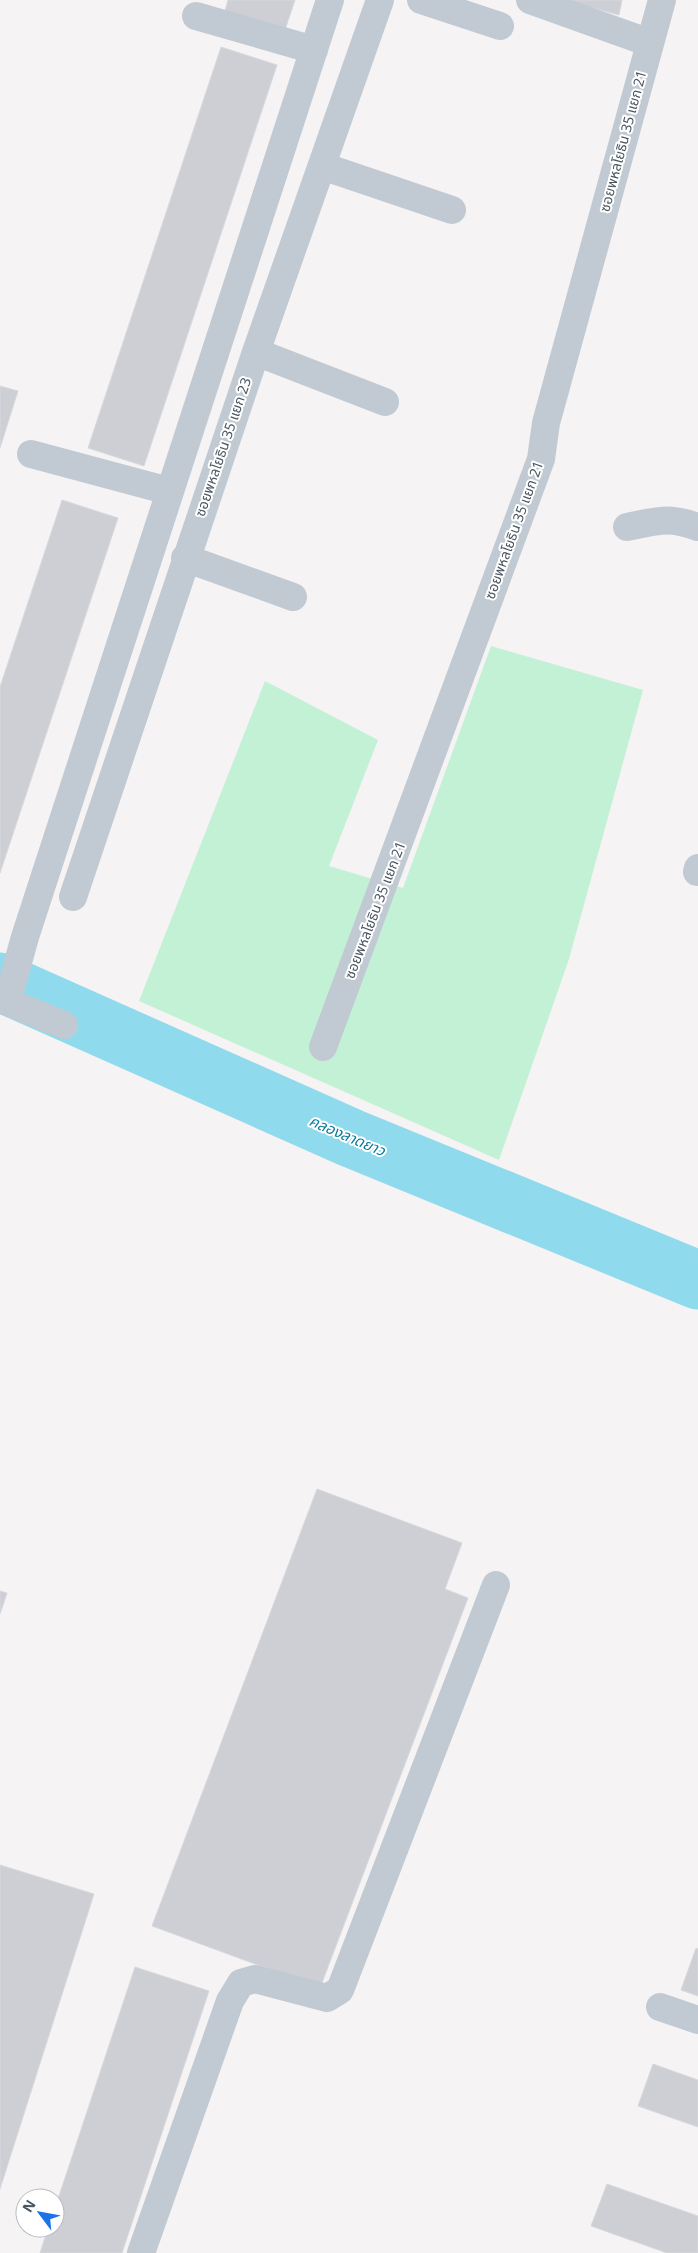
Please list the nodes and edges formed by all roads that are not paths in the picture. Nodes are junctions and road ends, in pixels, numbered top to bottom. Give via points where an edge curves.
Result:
1 (330, 0) edge
2 (380, 0) edge
3 (421, 0) edge
4 (530, 0) edge
5 (662, 0) edge
6 (196, 16) dead end
7 (500, 26) dead end
8 (650, 42) junction
9 (314, 50) junction
10 (322, 166) junction
11 (452, 210) dead end
12 (256, 352) junction
13 (384, 402) dead end
14 (31, 454) dead end
15 (169, 491) junction
16 (698, 527) edge
17 (627, 528) dead end
18 (186, 558) junction
19 (293, 596) dead end
20 (73, 896) dead end
21 (5, 997) edge
22 (64, 1025) dead end
23 (323, 1047) dead end
24 (496, 1585) dead end
25 (660, 2007) dead end
26 (698, 2020) edge
27 (141, 2253) edge

1 - 9 street
2 - 10 street, ซอยพหลโยธิน 35 แยก 23
3 - 7 street
4 - 8 street
5 - 8 street, ซอยพหลโยธิน 35 แยก 21
6 - 9 street
8 - 23 street, ซอยพหลโยธิน 35 แยก 21 via 546,423 541,459
9 - 15 street
10 - 11 street
10 - 12 street, ซอยพหลโยธิน 35 แยก 23
12 - 13 street
12 - 18 street, ซอยพหลโยธิน 35 แยก 23
14 - 15 street
15 - 21 street
16 - 17 street via 680,520 665,519
18 - 19 street
18 - 20 street, ซอยพหลโยธิน 35 แยก 23
21 - 22 street
24 - 27 street via 340,1990 327,1998 255,1979 242,1983 230,2001
25 - 26 street

